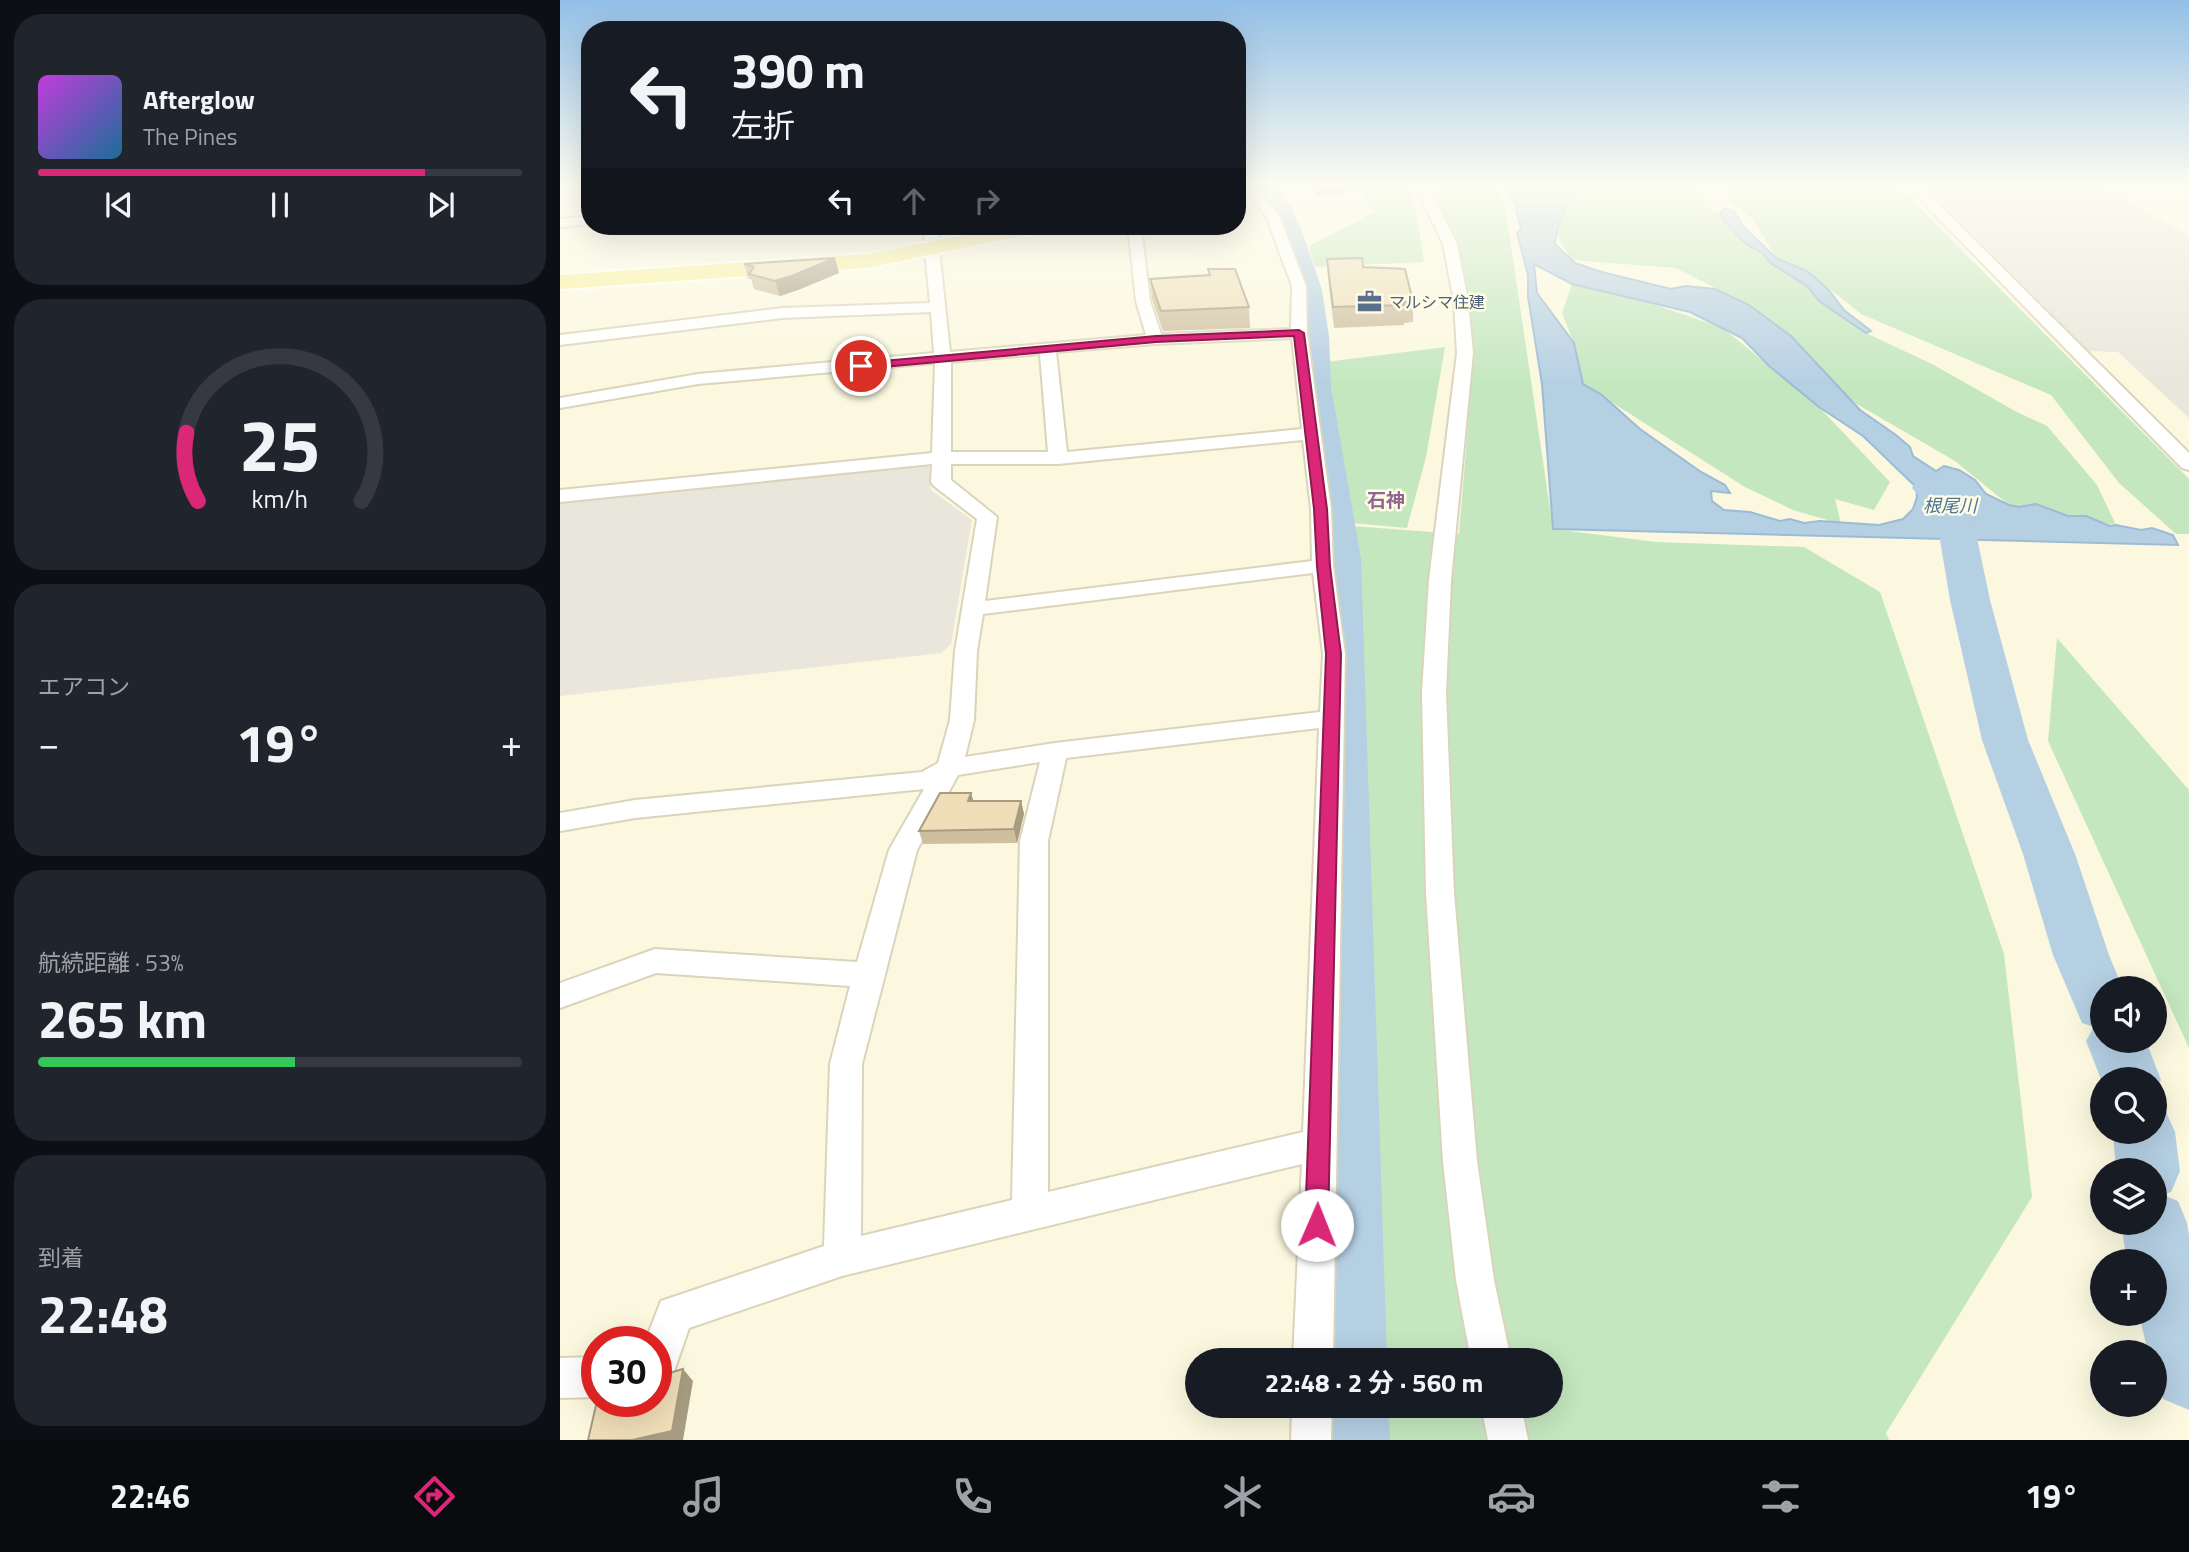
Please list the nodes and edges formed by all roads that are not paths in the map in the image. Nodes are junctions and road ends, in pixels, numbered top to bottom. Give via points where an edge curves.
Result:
1 (910, 253) edge
2 (932, 253) edge
3 (1137, 253) edge
4 (1286, 253) edge
5 (1452, 253) edge
6 (1980, 253) edge
7 (560, 282) edge
8 (938, 307) junction
9 (1299, 333) junction
10 (1156, 339) junction
11 (560, 340) edge
12 (1048, 349) junction
13 (943, 359) junction
14 (560, 403) edge
15 (1310, 434) junction
16 (940, 458) junction
17 (1058, 458) junction
18 (2189, 464) edge
19 (560, 496) edge
20 (1323, 566) junction
21 (973, 609) junction
22 (1331, 719) junction
23 (1055, 751) junction
24 (949, 768) junction
25 (560, 822) edge
26 (868, 975) junction
27 (560, 996) edge
28 (1319, 1144) junction
29 (1030, 1212) junction
30 (842, 1258) junction
31 (670, 1326) edge
32 (1313, 1348) edge
33 (1489, 1348) edge
34 (581, 1377) edge
35 (560, 1378) edge
36 (1312, 1418) edge
37 (1504, 1418) edge
38 (1311, 1440) edge
39 (1508, 1440) edge

1 - 7 main road via 868,261
2 - 8 street
3 - 10 street via 1143,301
4 - 9 street via 1299,286
5 - 33 street via 1465,353 1440,580 1434,693 1440,893 1460,1161
6 - 18 street
8 - 11 street via 782,313
8 - 13 street
9 - 10 street
9 - 15 street
10 - 12 street
12 - 13 street
12 - 17 street
13 - 14 street via 698,379
13 - 16 street
15 - 17 street
15 - 20 street via 1321,509
16 - 17 street
16 - 19 street
16 - 21 street via 941,482 988,517
20 - 21 street
20 - 22 street via 1334,654
21 - 24 street via 962,720
22 - 23 street
22 - 28 street
23 - 24 street
23 - 29 street via 1034,841
24 - 25 street via 927,780
24 - 26 street via 903,850
26 - 27 street via 655,961
26 - 30 street via 846,1064
28 - 29 street
28 - 32 street
29 - 30 street
30 - 31 street via 674,1314
34 - 35 street
36 - 38 street
37 - 39 street

